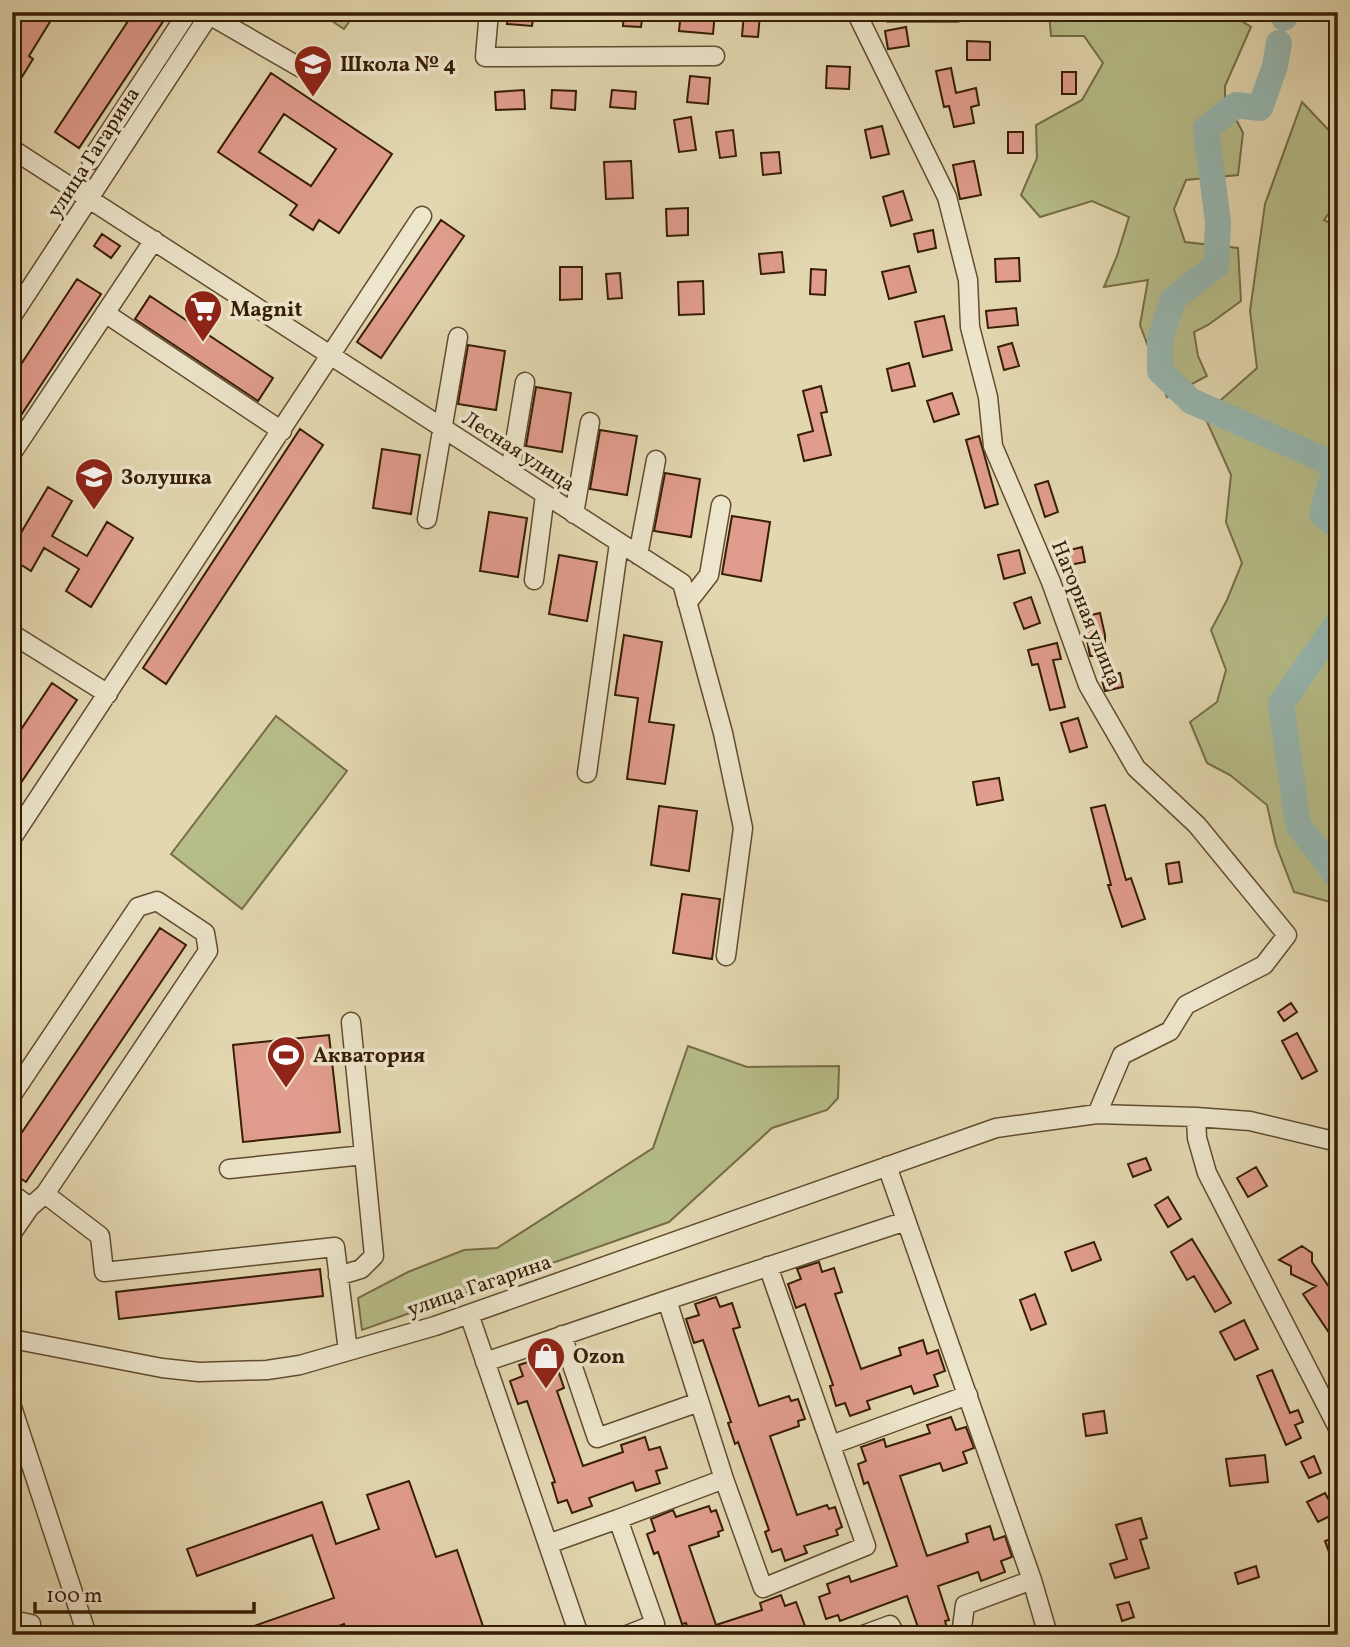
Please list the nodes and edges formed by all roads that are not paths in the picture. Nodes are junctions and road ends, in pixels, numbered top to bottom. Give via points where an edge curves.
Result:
1 (188, 12) edge
2 (489, 12) edge
3 (856, 12) edge
4 (208, 13) edge
5 (715, 56) dead end
6 (315, 76) dead end
7 (12, 149) edge
8 (91, 160) dead end
9 (89, 199) junction
10 (422, 216) dead end
11 (154, 240) junction
12 (106, 313) junction
13 (12, 316) edge
14 (458, 337) dead end
15 (331, 357) junction
16 (525, 382) dead end
17 (590, 422) dead end
18 (443, 429) junction
19 (282, 431) junction
20 (12, 453) edge
21 (656, 460) dead end
22 (510, 472) junction
23 (545, 495) junction
24 (721, 505) dead end
25 (574, 514) junction
26 (427, 519) dead end
27 (619, 543) junction
28 (638, 555) junction
29 (534, 580) dead end
30 (687, 603) junction
31 (12, 634) edge
32 (108, 694) junction
33 (587, 773) dead end
34 (12, 838) edge
35 (726, 956) dead end
36 (351, 1022) dead end
37 (12, 1096) edge
38 (1097, 1114) junction
39 (1196, 1117) junction
40 (1338, 1142) edge
41 (364, 1155) junction
42 (887, 1166) junction
43 (229, 1169) dead end
44 (12, 1194) edge
45 (45, 1194) junction
46 (30, 1207) junction
47 (906, 1221) junction
48 (12, 1233) edge
49 (768, 1266) junction
50 (338, 1276) junction
51 (667, 1300) junction
52 (469, 1314) junction
53 (562, 1335) junction
54 (12, 1339) edge
55 (348, 1351) junction
56 (485, 1362) junction
57 (968, 1395) junction
58 (699, 1402) junction
59 (12, 1407) edge
60 (1338, 1428) edge
61 (831, 1445) junction
62 (724, 1479) junction
63 (618, 1520) junction
64 (548, 1544) junction
65 (1032, 1580) junction
66 (12, 1620) edge
67 (31, 1624) dead end
68 (87, 1635) edge
69 (579, 1635) edge
70 (627, 1635) edge
71 (863, 1635) edge
72 (896, 1635) edge
73 (961, 1635) edge
74 (1048, 1635) edge

1 - 8 street
2 - 5 street via 485,58
3 - 38 street, Нагорная улица via 947,197 968,279 970,327 988,397 993,446 1052,582 1088,685 1136,768 1197,825 1287,935 1264,965 1186,1005 1170,1031 1122,1055
4 - 6 street
4 - 9 street, улица Гагарина
7 - 9 street, Лесная улица
9 - 11 street, Лесная улица
9 - 13 street, улица Гагарина
10 - 15 street
11 - 12 street
11 - 15 street, Лесная улица
12 - 19 street
12 - 20 street
14 - 18 street
15 - 18 street, Лесная улица
15 - 19 street
16 - 22 street
17 - 25 street
18 - 22 street, Лесная улица
18 - 26 street
19 - 32 street
21 - 28 street
22 - 23 street, Лесная улица
23 - 25 street, Лесная улица
23 - 29 street
24 - 30 street via 709,575
25 - 27 street, Лесная улица
27 - 28 street, Лесная улица
27 - 33 street
28 - 30 street, Лесная улица via 682,583
30 - 35 street, Лесная улица via 723,733 743,828
31 - 32 street
32 - 34 street
36 - 41 street
37 - 45 street via 138,907 157,901 205,933 208,951
38 - 39 street, улица Гагарина
38 - 42 street, улица Гагарина via 996,1128
39 - 40 street, улица Гагарина via 1250,1121
39 - 60 street via 1207,1174
41 - 43 street
41 - 50 street via 374,1256 361,1269
42 - 47 street
42 - 52 street, улица Гагарина
44 - 46 street
45 - 46 street
45 - 50 street via 100,1236 104,1272 335,1247
46 - 48 street
47 - 49 street
47 - 57 street
49 - 51 street
49 - 61 street
50 - 55 street
51 - 53 street
51 - 58 street
52 - 55 street, улица Гагарина
52 - 56 street
53 - 56 street
53 - 58 street via 597,1438
54 - 55 street, улица Гагарина via 199,1372 267,1370
56 - 64 street
57 - 61 street
57 - 65 street
58 - 62 street
59 - 68 street
61 - 62 street via 866,1546 763,1588
62 - 63 street
63 - 64 street
63 - 70 street via 655,1624
64 - 69 street
65 - 73 street via 965,1605
65 - 74 street
66 - 67 street
71 - 72 street via 890,1625

